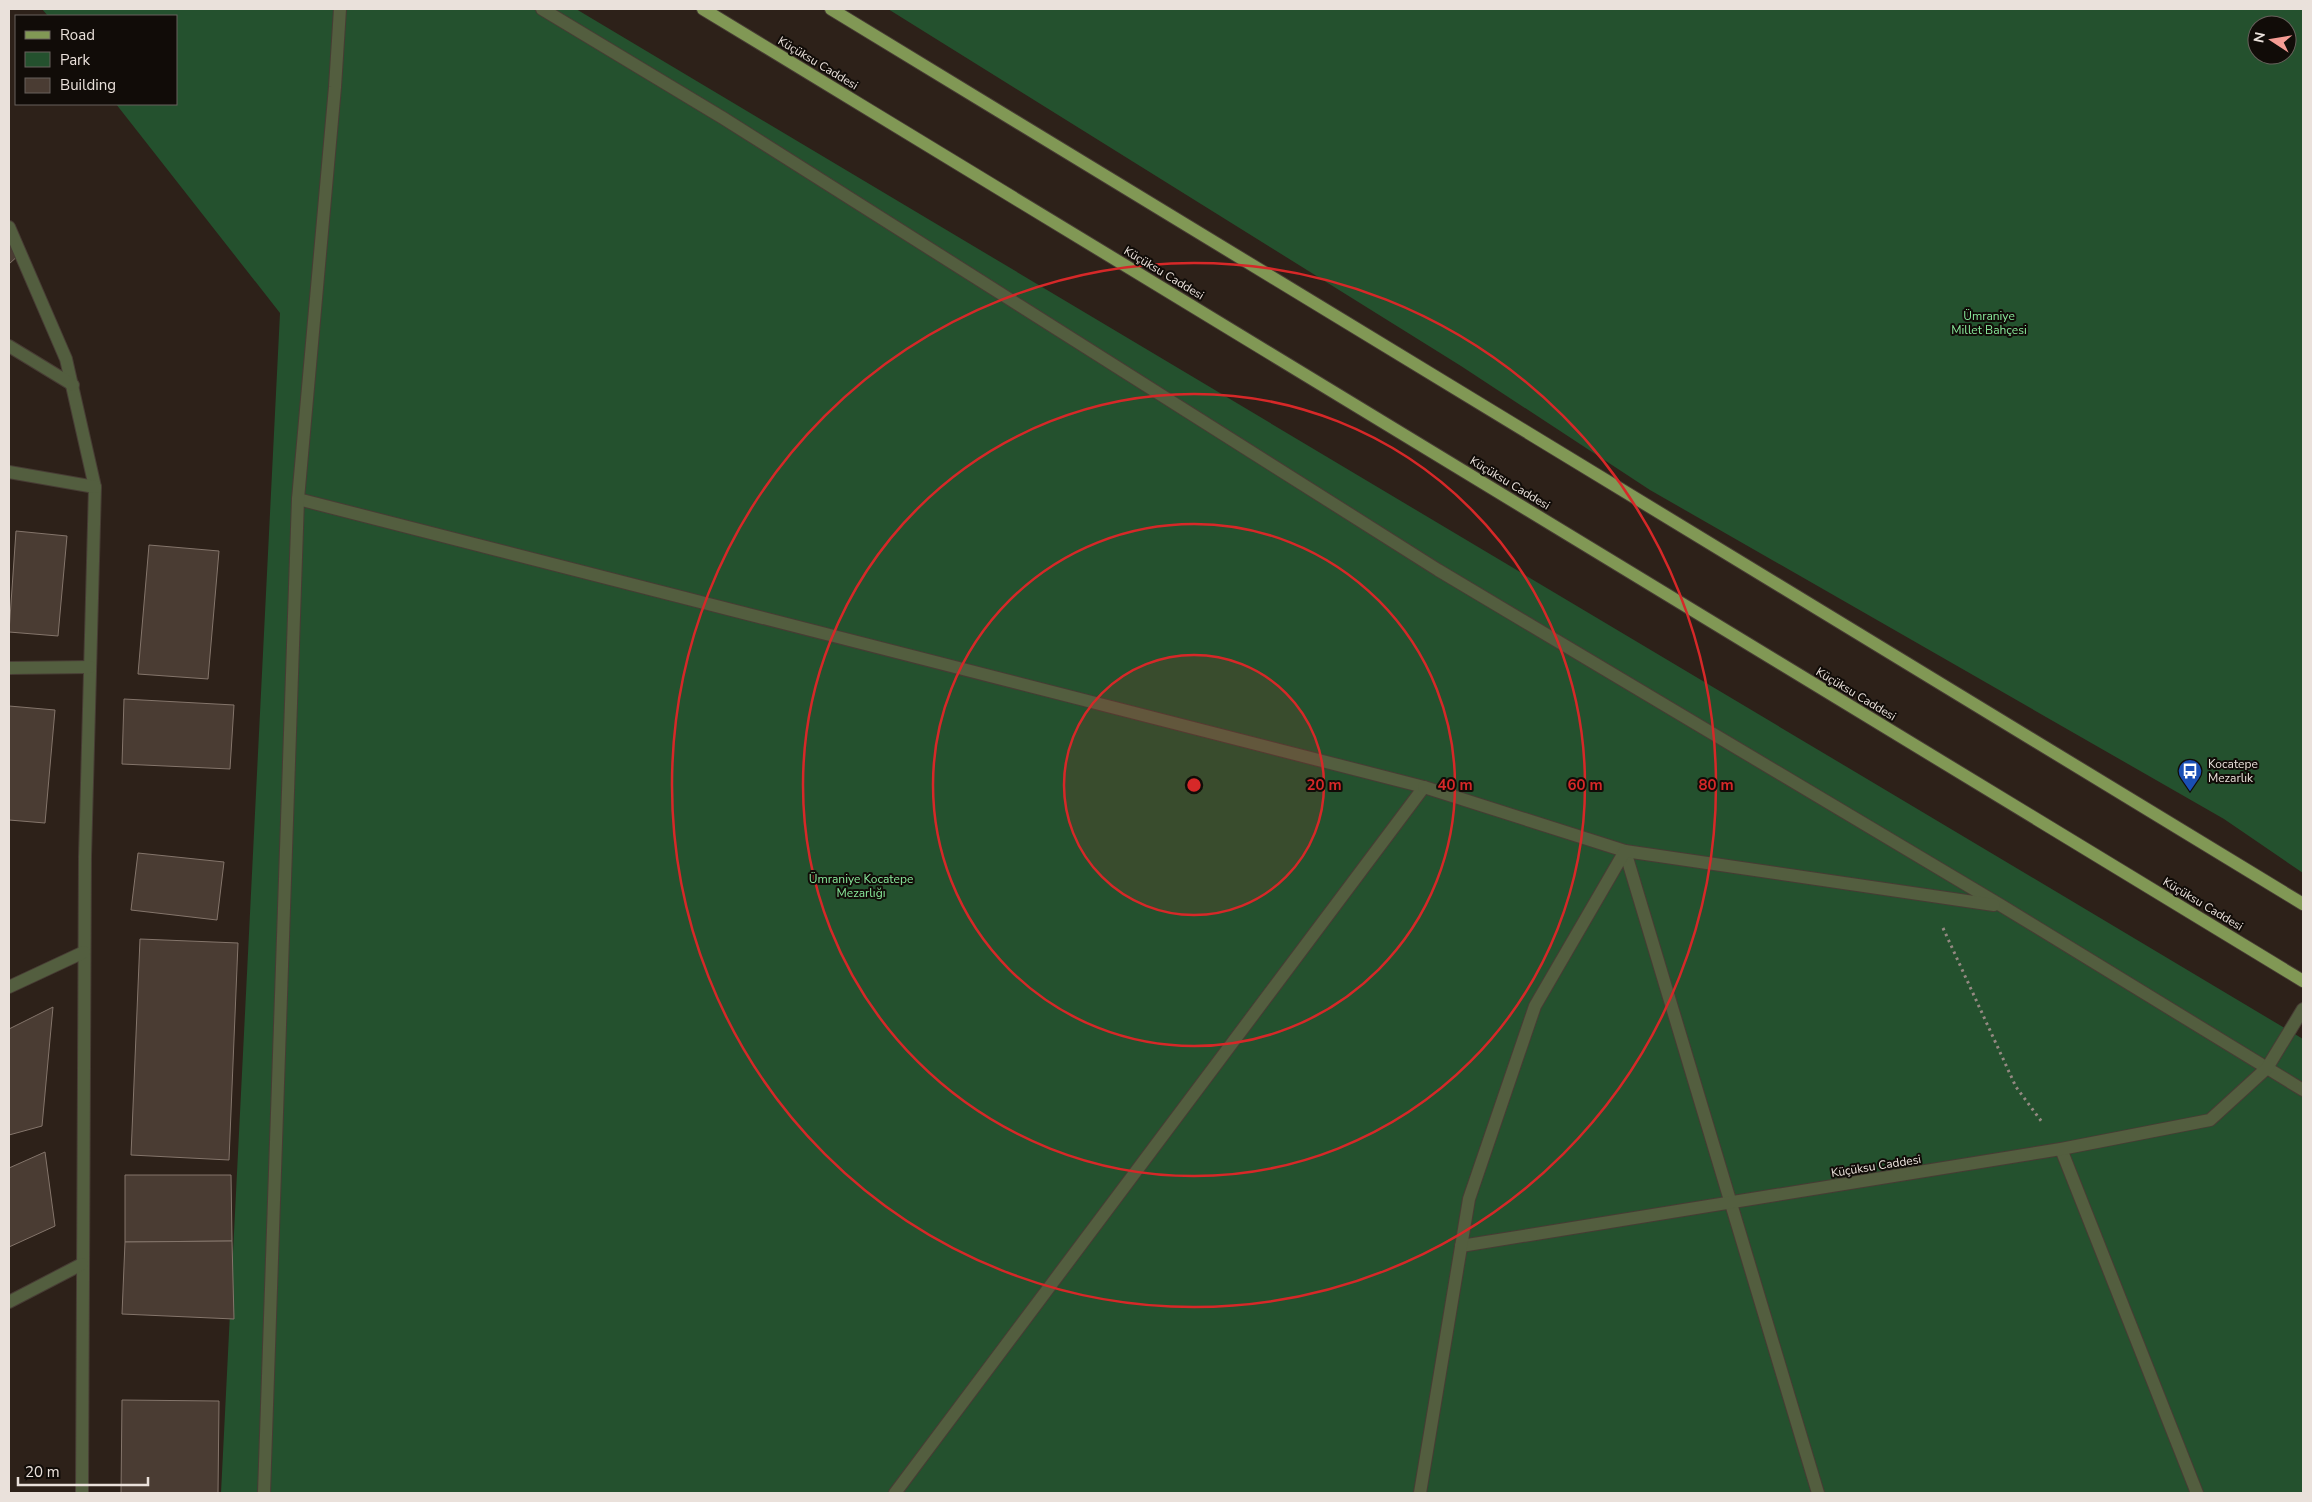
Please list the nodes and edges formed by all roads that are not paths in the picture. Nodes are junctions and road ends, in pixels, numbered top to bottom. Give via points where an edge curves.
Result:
1 (340, 9) edge
2 (542, 9) edge
3 (703, 9) edge
4 (831, 9) edge
5 (9, 227) edge
6 (9, 346) edge
7 (73, 385) junction
8 (9, 472) edge
9 (95, 487) junction
10 (298, 499) junction
11 (90, 667) junction
12 (9, 668) edge
13 (1424, 786) junction
14 (1626, 851) junction
15 (2303, 904) edge
16 (2002, 906) junction
17 (84, 952) junction
18 (2303, 981) edge
19 (9, 986) edge
20 (2303, 1009) edge
21 (2267, 1068) junction
22 (2303, 1090) edge
23 (2061, 1149) junction
24 (1731, 1204) junction
25 (1462, 1246) junction
26 (82, 1264) junction
27 (9, 1302) edge
28 (82, 1493) edge
29 (264, 1493) edge
30 (895, 1493) edge
31 (1420, 1493) edge
32 (1818, 1493) edge
33 (2197, 1493) edge

1 - 10 street
2 - 16 street via 724,118 1438,570
3 - 18 main road, Küçüksu Caddesi
4 - 15 main road
5 - 7 street via 66,359
6 - 7 street
7 - 9 street
8 - 9 street
9 - 11 street
10 - 13 street
10 - 29 street
11 - 12 street
11 - 17 street
13 - 14 street
13 - 30 street
14 - 16 street
14 - 24 street
14 - 25 street via 1535,1006 1469,1199
16 - 21 street
17 - 19 street
17 - 26 street
20 - 21 street, Küçüksu Caddesi
21 - 22 street
21 - 23 street, Küçüksu Caddesi via 2210,1120
23 - 24 street, Küçüksu Caddesi
23 - 33 street
24 - 25 street, Küçüksu Caddesi
24 - 32 street
25 - 31 street
26 - 27 street
26 - 28 street

